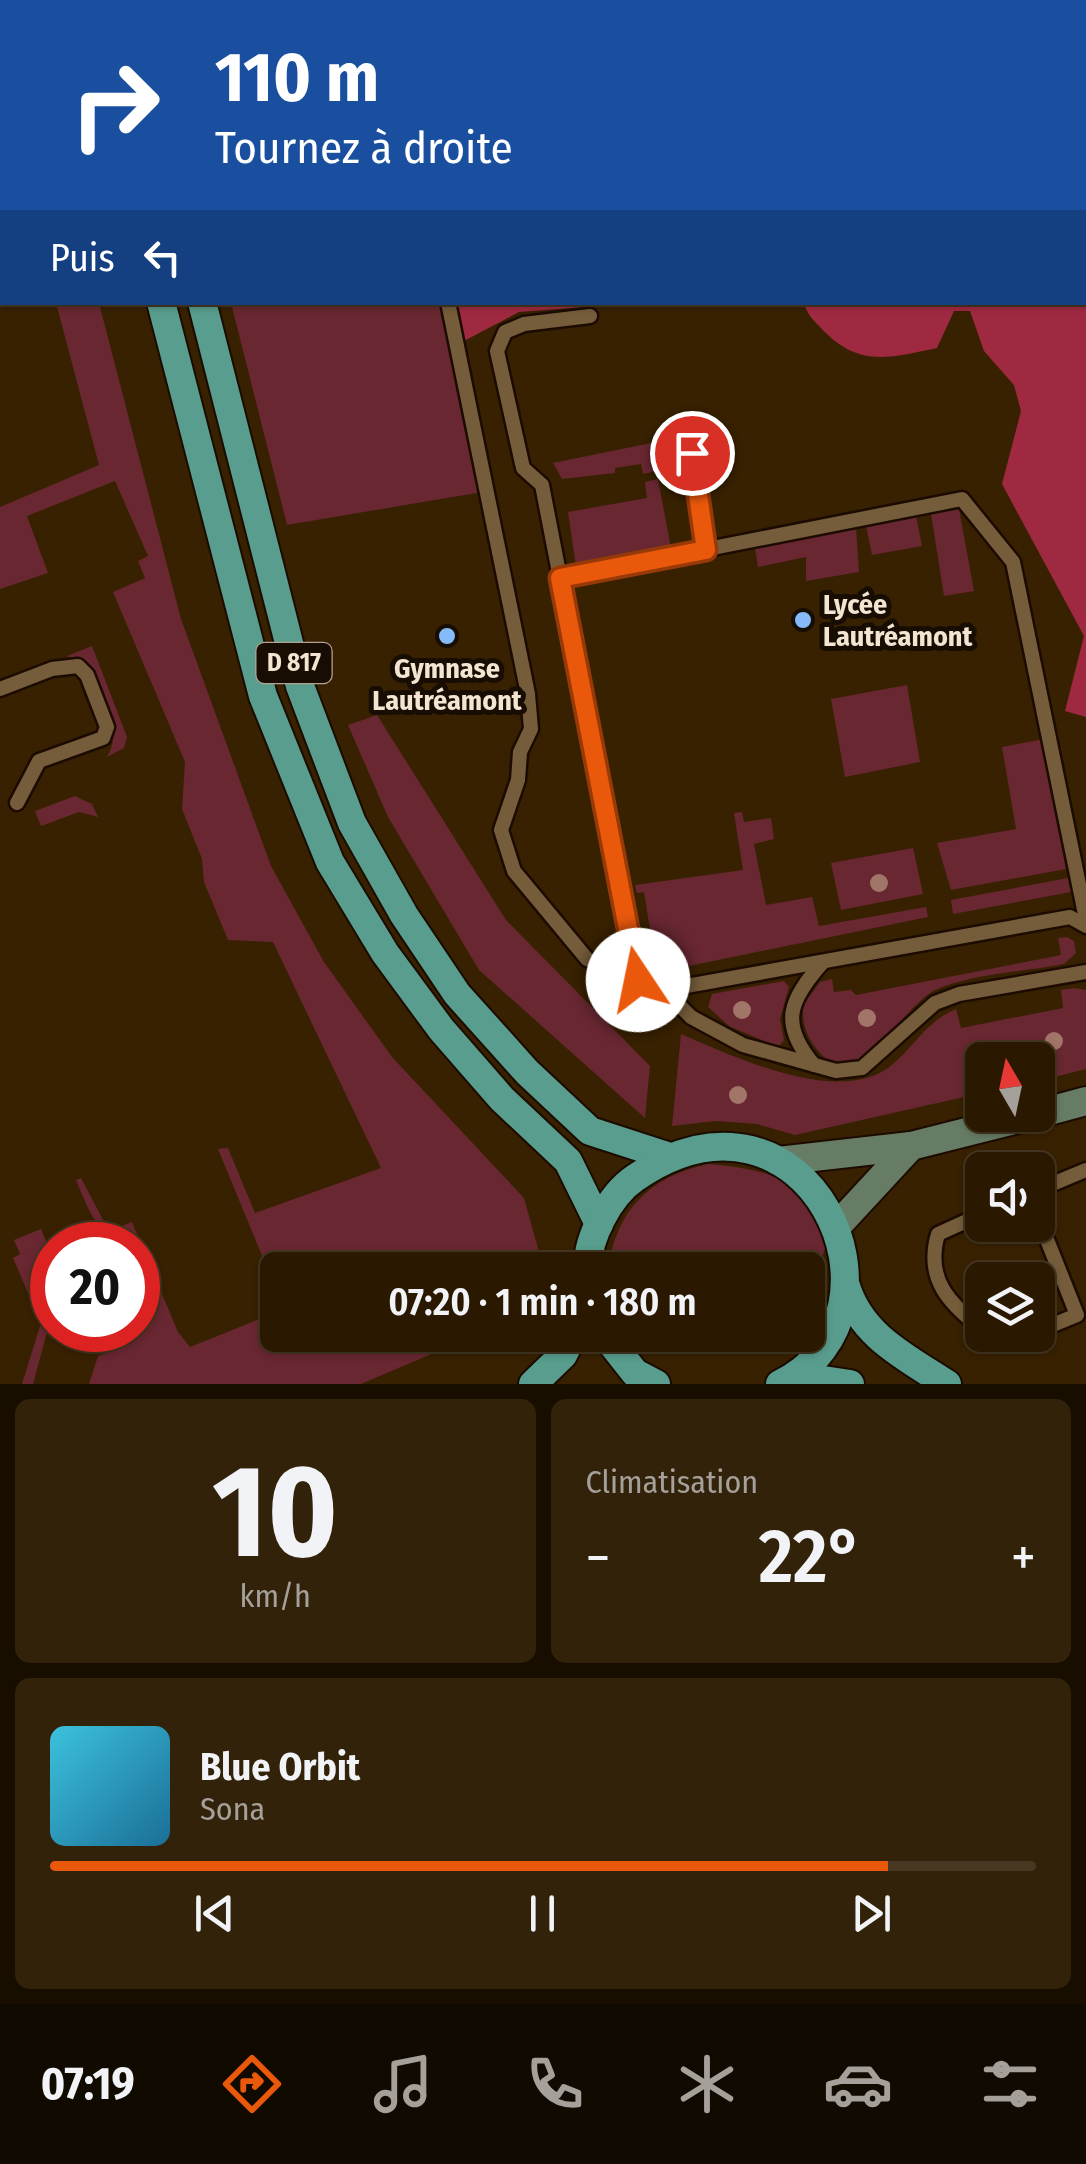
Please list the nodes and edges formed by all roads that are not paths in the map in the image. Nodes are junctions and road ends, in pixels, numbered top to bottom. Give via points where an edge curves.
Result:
1 (162, 305) edge
2 (203, 305) edge
3 (449, 305) edge
4 (590, 316) dead end
5 (692, 453) dead end
6 (706, 550) junction
7 (560, 578) junction
8 (0, 689) edge
9 (16, 803) dead end
10 (1086, 923) edge
11 (824, 961) junction
12 (1086, 972) edge
13 (638, 980) junction
14 (664, 990) junction
15 (814, 1066) junction
16 (1086, 1102) edge
17 (1055, 1109) edge
18 (966, 1132) edge
19 (911, 1146) junction
20 (667, 1156) junction
21 (778, 1161) junction
22 (1086, 1170) edge
23 (1055, 1183) edge
24 (965, 1222) edge
25 (599, 1224) junction
26 (838, 1226) junction
27 (1048, 1242) edge
28 (592, 1252) edge
29 (846, 1286) junction
30 (965, 1314) edge
31 (1055, 1324) edge
32 (564, 1352) edge
33 (618, 1352) edge
34 (788, 1380) edge
35 (533, 1384) edge
36 (656, 1384) edge
37 (850, 1384) edge
38 (947, 1384) edge

1 - 25 main road, D 817 via 263,696 330,862 440,1028 502,1100 568,1161
2 - 20 main road, D 817 via 300,686 352,823 457,994 528,1072 590,1131
3 - 13 lane via 528,694 531,729 502,830 514,872 550,919 587,959
4 - 7 lane via 524,324 505,332 497,351 523,468 542,485
5 - 6 lane
6 - 7 lane
6 - 10 lane via 962,499 1013,562
7 - 13 lane
8 - 9 lane via 78,666 107,727 102,738 38,761
10 - 11 lane via 1070,917
11 - 14 lane
11 - 15 lane via 803,985 792,1012 792,1036
12 - 15 lane via 960,994 934,1004 862,1068
13 - 14 lane
14 - 15 lane via 690,1016 743,1045
16 - 17 main road
18 - 19 main road
19 - 21 main road
19 - 26 main road
20 - 21 main road via 708,1147 748,1149
20 - 25 main road via 625,1184
21 - 26 main road via 813,1187
22 - 23 lane
24 - 30 lane via 938,1234 931,1256 944,1295
25 - 28 main road
26 - 29 main road
27 - 31 lane via 1077,1315
29 - 34 main road via 832,1334
29 - 38 main road via 852,1308 877,1338
32 - 35 main road
33 - 36 main road via 635,1373
34 - 37 main road

